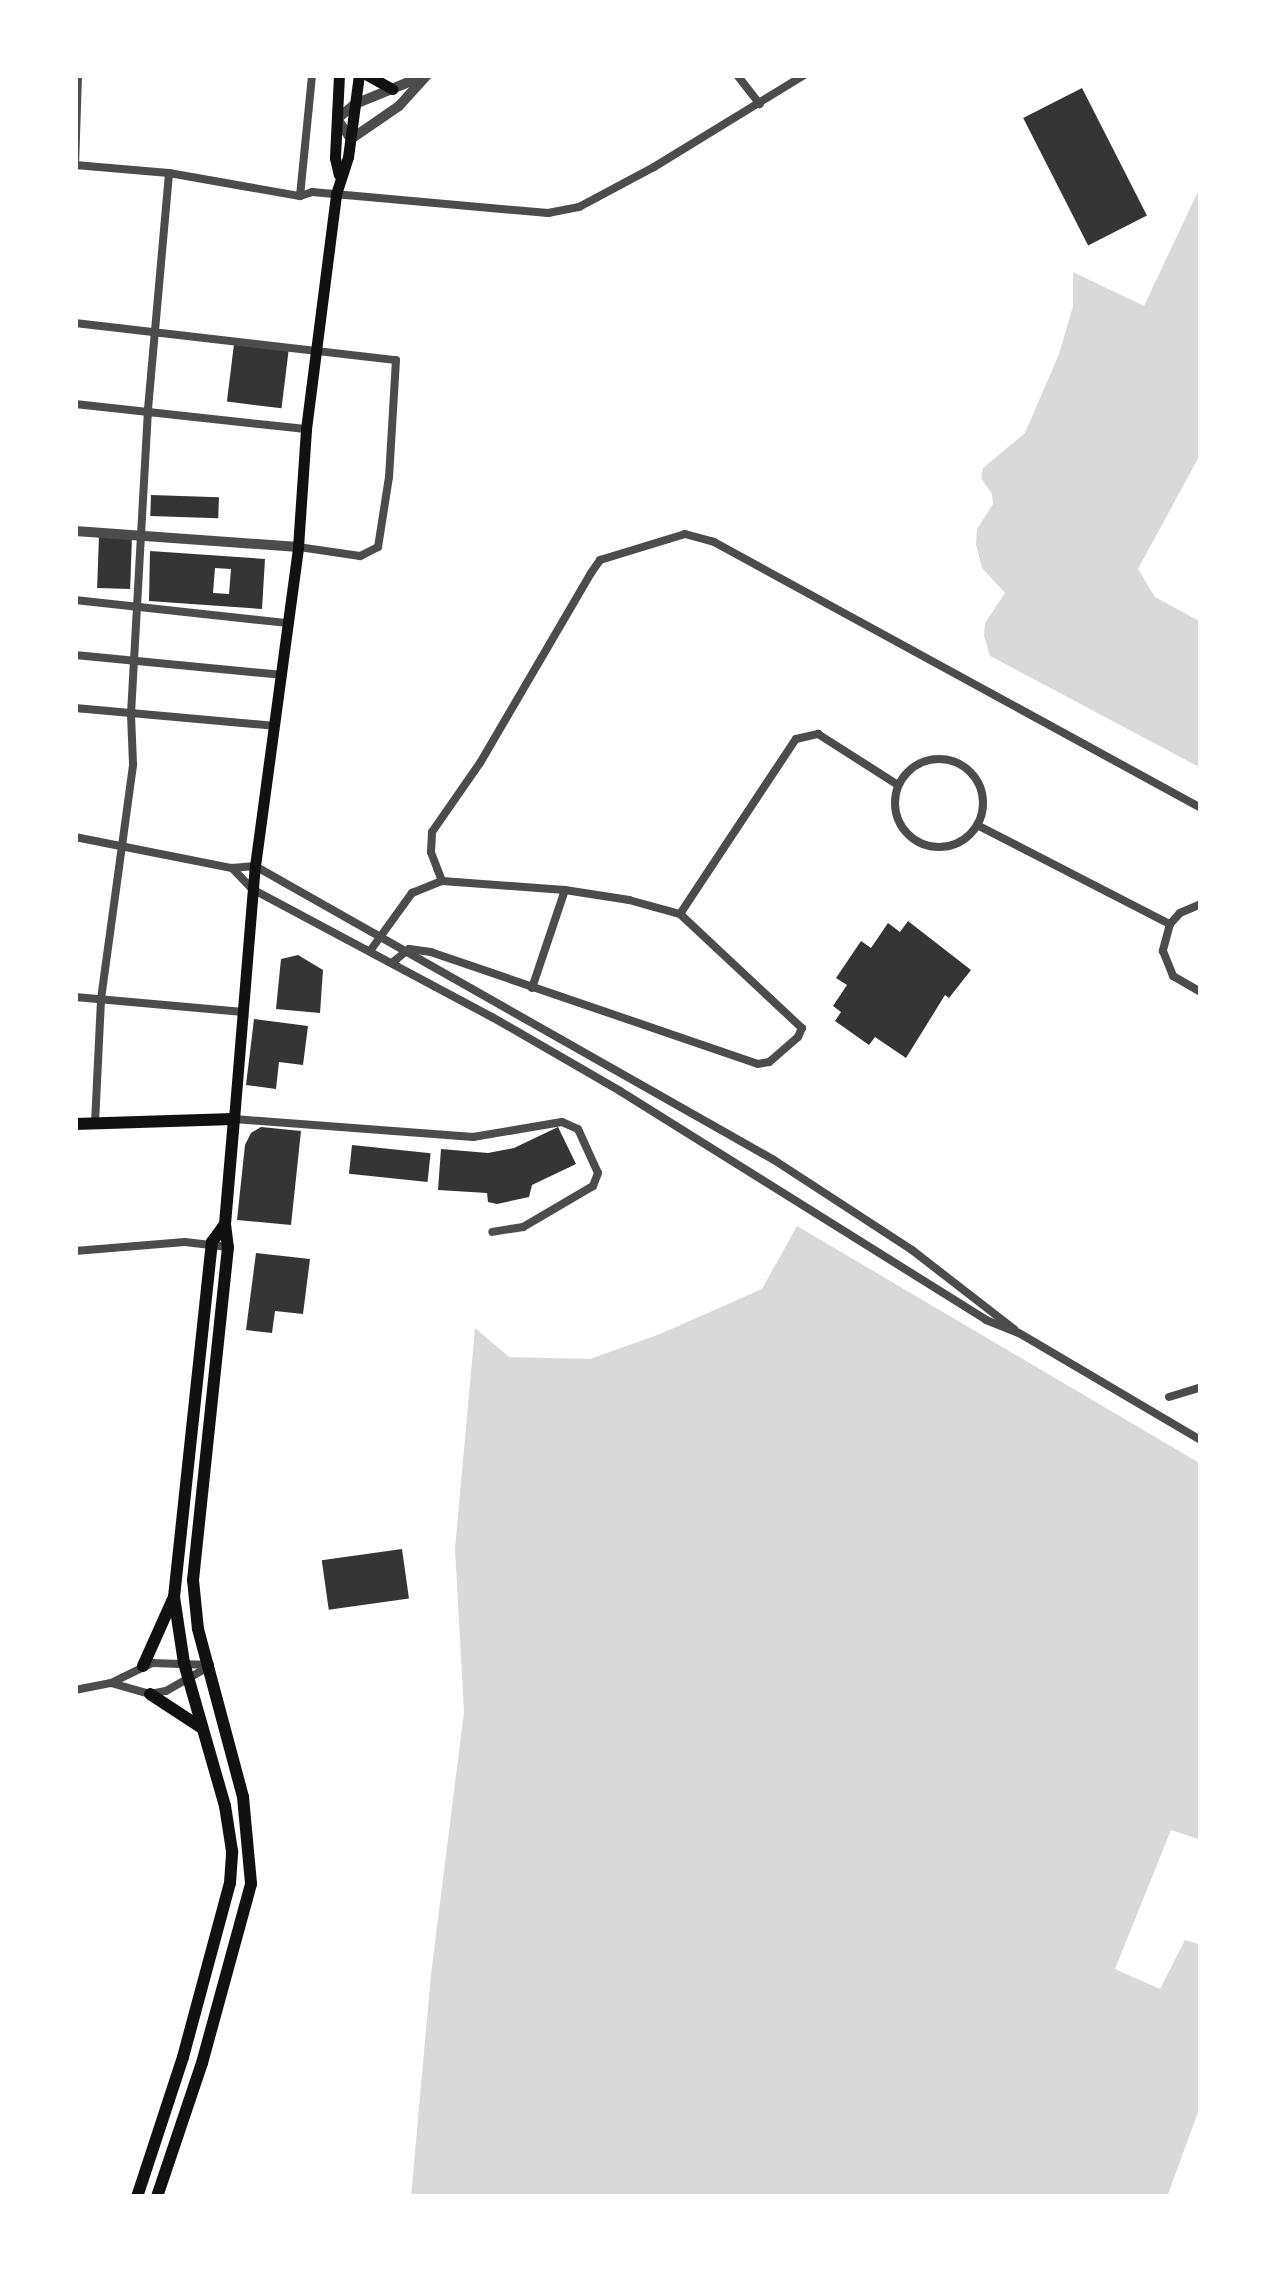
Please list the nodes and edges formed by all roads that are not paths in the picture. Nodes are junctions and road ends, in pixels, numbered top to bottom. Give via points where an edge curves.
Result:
1 (78, 75) edge
2 (312, 75) edge
3 (339, 75) edge
4 (359, 75) edge
5 (367, 75) edge
6 (427, 75) edge
7 (737, 75) edge
8 (804, 75) edge
9 (392, 89) junction
10 (355, 104) junction
11 (760, 104) junction
12 (337, 119) junction
13 (350, 140) junction
14 (75, 166) edge
15 (169, 173) junction
16 (339, 175) junction
17 (336, 194) junction
18 (300, 196) junction
19 (75, 323) edge
20 (156, 332) junction
21 (316, 349) junction
22 (75, 404) edge
23 (148, 410) junction
24 (306, 428) junction
25 (75, 530) edge
26 (142, 536) junction
27 (298, 547) junction
28 (75, 600) edge
29 (140, 608) junction
30 (286, 623) junction
31 (75, 655) edge
32 (135, 664) junction
33 (281, 676) junction
34 (75, 708) edge
35 (131, 714) junction
36 (275, 726) junction
37 (898, 786) junction
38 (1201, 808) edge
39 (977, 825) junction
40 (75, 837) edge
41 (121, 849) junction
42 (255, 866) junction
43 (232, 868) junction
44 (442, 881) junction
45 (252, 889) junction
46 (566, 890) junction
47 (1201, 904) edge
48 (680, 914) junction
49 (1170, 924) junction
50 (380, 937) junction
51 (370, 951) junction
52 (404, 952) junction
53 (392, 963) junction
54 (532, 988) junction
55 (1201, 992) edge
56 (75, 998) edge
57 (101, 999) junction
58 (243, 1012) junction
59 (234, 1119) junction
60 (95, 1123) junction
61 (75, 1124) edge
62 (225, 1224) junction
63 (492, 1232) dead end
64 (212, 1242) junction
65 (228, 1247) junction
66 (75, 1251) edge
67 (1019, 1333) junction
68 (1201, 1386) edge
69 (1169, 1397) dead end
70 (1201, 1440) edge
71 (174, 1597) junction
72 (184, 1663) junction
73 (211, 1665) junction
74 (143, 1666) junction
75 (189, 1682) junction
76 (111, 1684) junction
77 (75, 1690) edge
78 (150, 1694) junction
79 (204, 1730) junction
80 (230, 1882) junction
81 (252, 1884) junction
82 (137, 2197) edge
83 (157, 2197) edge

1 - 14 street
2 - 18 street
3 - 12 main road
4 - 10 main road
5 - 9 main road
6 - 9 street
6 - 13 street via 399,106
7 - 11 street
8 - 11 street
9 - 10 street
10 - 12 street
10 - 13 main road
11 - 17 street via 578,207 525,213
12 - 13 street
12 - 16 main road
13 - 16 main road
14 - 15 street
15 - 18 street
15 - 20 street
16 - 17 main road
17 - 18 street
17 - 21 main road
19 - 20 street
20 - 21 street
20 - 23 street
21 - 24 main road
21 - 27 street via 396,360 389,478 371,554
22 - 23 street
23 - 24 street
23 - 26 street
24 - 27 main road
25 - 26 street
26 - 27 street
26 - 29 street
27 - 30 main road
28 - 29 street
29 - 30 street
29 - 32 street
30 - 33 main road
31 - 32 street
32 - 33 street
32 - 35 street
33 - 36 main road
34 - 35 street
35 - 36 street
35 - 41 street
36 - 42 main road
37 - 39 street via 896,814 912,838 926,845 955,844
37 - 39 street via 931,760 959,764 983,798
37 - 48 street via 818,734 796,740
38 - 44 street via 714,542 685,534 600,560 432,832
39 - 49 street
40 - 41 street
41 - 43 street
41 - 57 street
42 - 43 street
42 - 45 main road
42 - 50 street
43 - 45 street
44 - 46 street
44 - 50 street via 412,893
45 - 51 street
45 - 58 main road
46 - 48 street
46 - 54 street
47 - 49 street
48 - 54 street via 798,1022 798,1037 769,1062 745,1060
49 - 55 street via 1166,964 1183,985
50 - 51 street
50 - 52 street
51 - 53 street
52 - 53 street
52 - 54 street via 430,952
52 - 67 street via 774,1160 912,1250
53 - 67 street via 620,1091 986,1320
56 - 57 street
57 - 58 street
57 - 60 street
58 - 59 main road
59 - 60 main road
59 - 62 main road
59 - 63 street via 473,1138 562,1122 578,1129 598,1173 592,1186 522,1227
60 - 61 main road
62 - 64 main road
62 - 65 main road
64 - 65 street
64 - 66 street
64 - 71 main road
65 - 73 main road via 193,1580 198,1628
67 - 70 street
68 - 69 street
71 - 72 main road
71 - 74 main road
72 - 73 street
72 - 74 street
72 - 75 main road
73 - 75 street
73 - 81 main road via 243,1797
74 - 76 street
75 - 78 street
75 - 79 main road
76 - 77 street
76 - 78 street
78 - 79 main road
79 - 80 main road via 225,1806
80 - 81 main road
80 - 82 main road
81 - 83 main road

